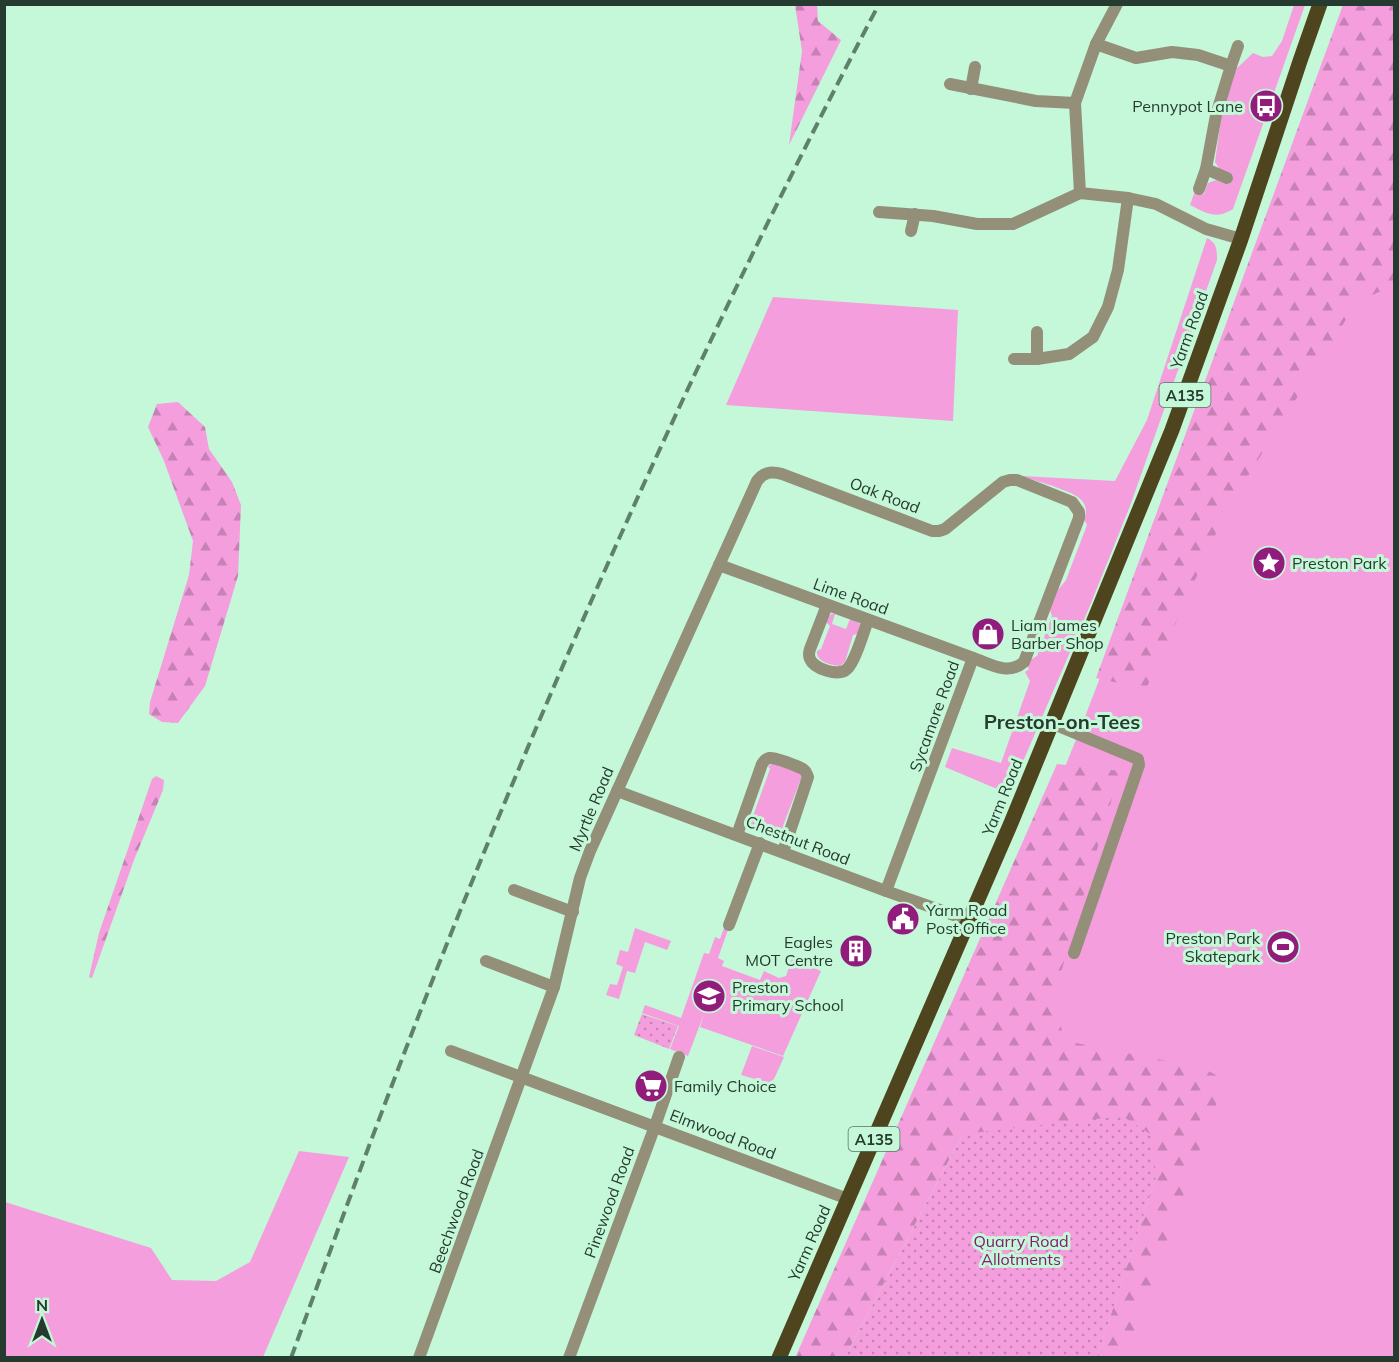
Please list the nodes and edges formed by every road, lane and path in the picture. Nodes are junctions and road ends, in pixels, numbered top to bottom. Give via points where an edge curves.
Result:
1 (1117, 4) edge
2 (1320, 4) edge
3 (1096, 44) junction
4 (1238, 46) dead end
5 (1231, 66) junction
6 (975, 67) dead end
7 (950, 84) dead end
8 (971, 89) junction
9 (1075, 103) junction
10 (1206, 169) junction
11 (1227, 178) dead end
12 (1200, 189) dead end
13 (1080, 193) junction
14 (1128, 198) junction
15 (879, 212) dead end
16 (915, 214) junction
17 (910, 231) dead end
18 (1241, 240) junction
19 (1036, 332) dead end
20 (1014, 359) dead end
21 (1036, 359) junction
22 (1076, 506) joint
23 (719, 565) junction
24 (827, 605) junction
25 (868, 620) junction
26 (973, 657) junction
27 (1051, 723) junction
28 (617, 790) junction
29 (737, 835) junction
30 (760, 843) junction
31 (783, 852) junction
32 (514, 890) dead end
33 (886, 891) junction
34 (573, 912) junction
35 (968, 920) junction
36 (729, 925) dead end
37 (1074, 953) dead end
38 (486, 961) dead end
39 (554, 987) junction
40 (451, 1051) dead end
41 (679, 1057) dead end
42 (523, 1076) junction
43 (655, 1126) junction
44 (848, 1199) junction
45 (419, 1358) edge
46 (569, 1358) edge
47 (779, 1358) edge

1 - 3 street
2 - 18 main road, Yarm Road / A135
3 - 5 street via 1136,58 1172,52 1198,55
3 - 9 street
4 - 5 street
5 - 10 street via 1216,115
6 - 8 street
7 - 8 street
8 - 9 street via 1035,101
9 - 13 street
10 - 11 street
10 - 12 street
13 - 14 street
13 - 16 street via 1013,224 977,224
14 - 18 street via 1156,204 1206,229
14 - 21 street via 1118,270 1108,307 1093,337 1069,354
15 - 16 street
16 - 17 street
18 - 27 main road, Yarm Road / A135 via 1172,430
19 - 21 street
20 - 21 street
22 - 23 street, Oak Road via 1010,480 945,529 932,531 782,474 767,472 757,480
22 - 26 street, Sycamore Road via 1079,518 1024,662 1007,669
23 - 24 street, Lime Road
23 - 28 street, Myrtle Road
24 - 25 street, Lime Road
24 - 25 street via 808,655 816,666 836,673 850,667
25 - 26 street, Lime Road
26 - 33 street, Sycamore Road
27 - 35 main road, Yarm Road / A135
27 - 37 street via 1138,759 1139,765
28 - 29 street, Chestnut Road
28 - 34 street, Myrtle Road via 582,874
29 - 30 street, Chestnut Road
29 - 31 street via 762,764 770,758 803,769 808,777
30 - 31 street, Chestnut Road
30 - 36 street
31 - 33 street, Chestnut Road
32 - 34 street
33 - 35 street, Chestnut Road
34 - 39 street, Myrtle Road
35 - 44 main road, Yarm Road / A135
38 - 39 street
39 - 42 street, Myrtle Road
40 - 42 street, Elmwood Road
41 - 43 street, Pinewood Road
42 - 43 street, Elmwood Road
42 - 45 street, Beechwood Road
43 - 44 street, Elmwood Road
43 - 46 street, Pinewood Road
44 - 47 main road, Yarm Road / A135

